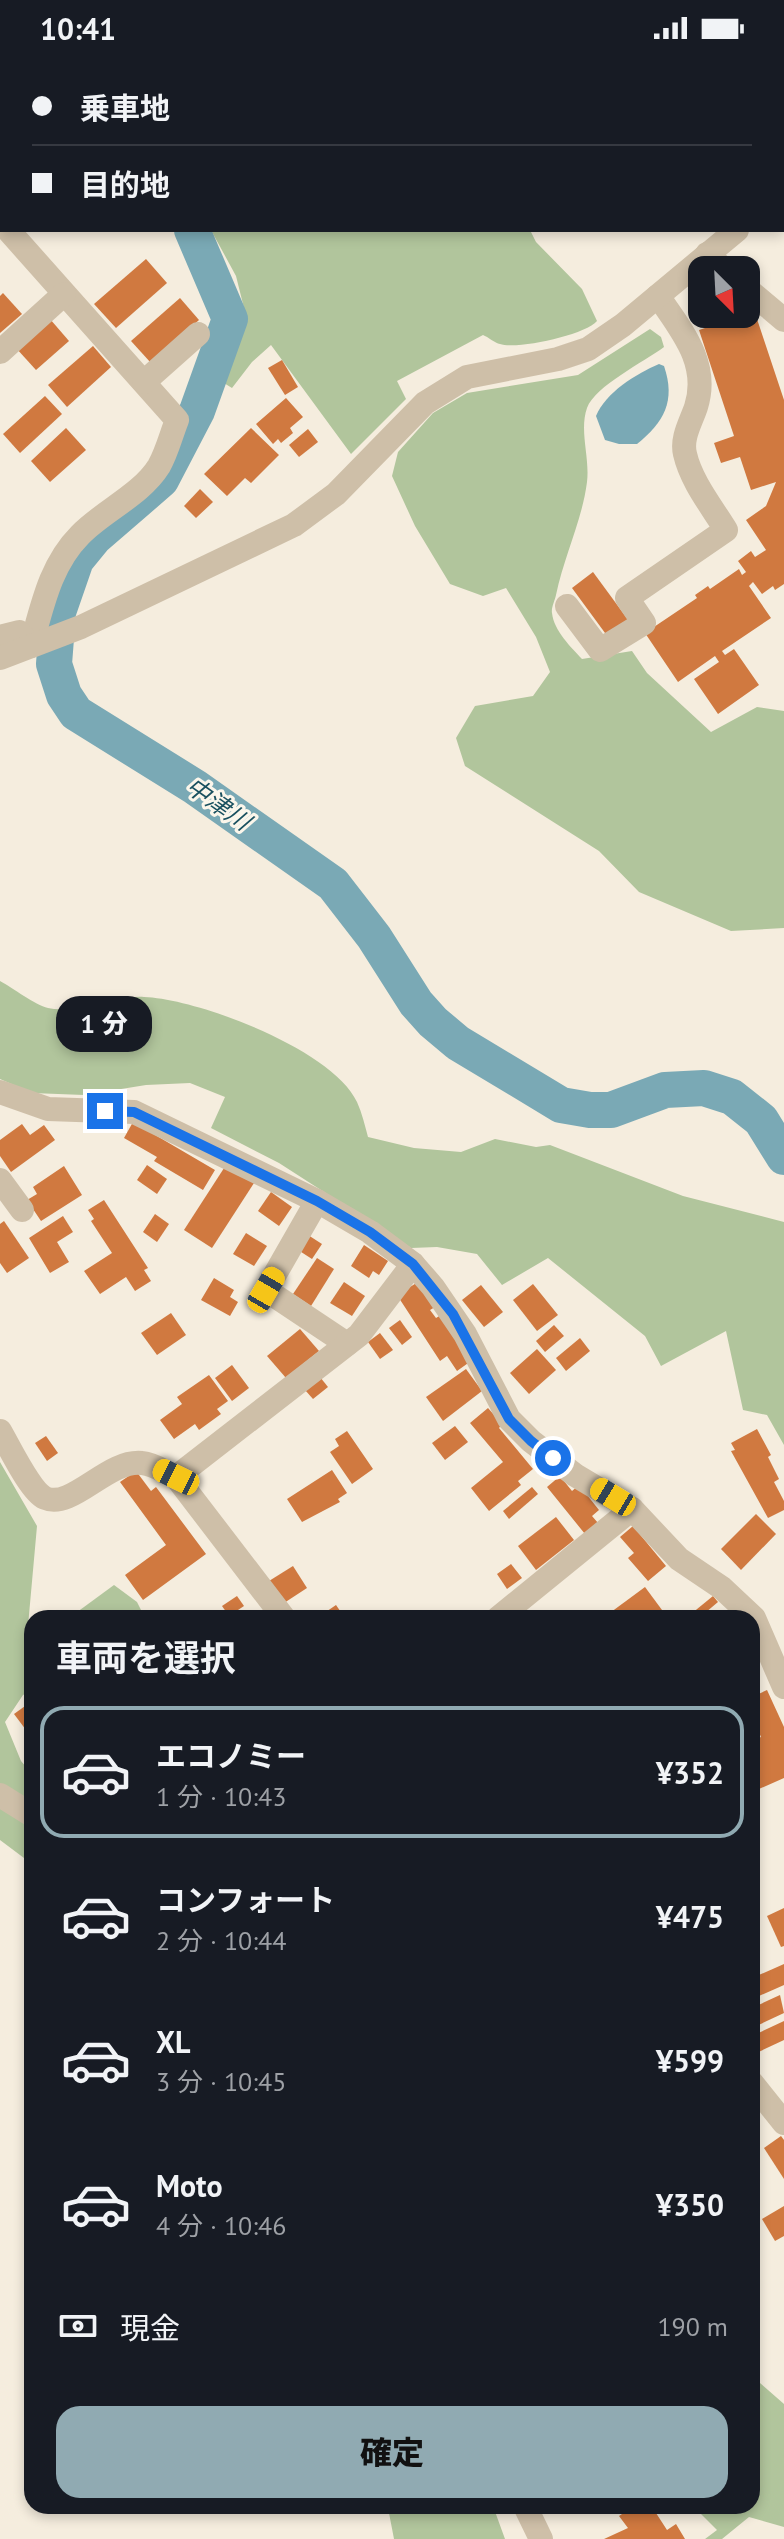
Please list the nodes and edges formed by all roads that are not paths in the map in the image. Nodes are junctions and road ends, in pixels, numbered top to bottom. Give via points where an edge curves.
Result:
1 (11, 232) edge
2 (736, 232) edge
3 (720, 256) edge
4 (688, 278) edge
5 (64, 294) junction
6 (658, 296) junction
7 (760, 300) edge
8 (784, 320) edge
9 (198, 334) dead end
10 (0, 352) edge
11 (144, 382) junction
12 (567, 606) dead end
13 (0, 637) edge
14 (37, 644) junction
15 (0, 658) edge
16 (0, 1092) edge
17 (0, 1180) edge
18 (317, 1201) junction
19 (22, 1210) dead end
20 (413, 1264) junction
21 (347, 1344) junction
22 (0, 1431) edge
23 (176, 1477) junction
24 (632, 1509) junction
25 (278, 1610) edge
26 (508, 1610) edge
27 (745, 1610) edge
28 (760, 1632) edge
29 (784, 1687) edge
30 (0, 1795) edge
31 (24, 1810) edge
32 (760, 2093) edge
33 (784, 2123) edge
34 (529, 2514) edge
35 (541, 2539) edge

1 - 5 street
2 - 3 street
4 - 6 street
5 - 10 street
5 - 11 street
6 - 12 street via 690,344 701,374 685,454 726,530 627,598 644,623 600,650
6 - 14 street via 588,349 467,377 425,403 336,494 294,525
7 - 8 street
9 - 11 street
11 - 14 street via 177,420 159,466 80,535 62,558 45,592
13 - 14 street via 19,632
14 - 15 street
16 - 18 street via 48,1109 134,1112
17 - 19 street
18 - 20 street
18 - 21 street via 266,1290
20 - 21 street
20 - 24 street via 453,1314 509,1419 575,1475
21 - 23 street
22 - 23 street via 44,1498 70,1496 108,1471 138,1462
23 - 25 street
24 - 26 street
24 - 27 street via 679,1559
28 - 29 street
30 - 31 street
32 - 33 street
34 - 35 street

